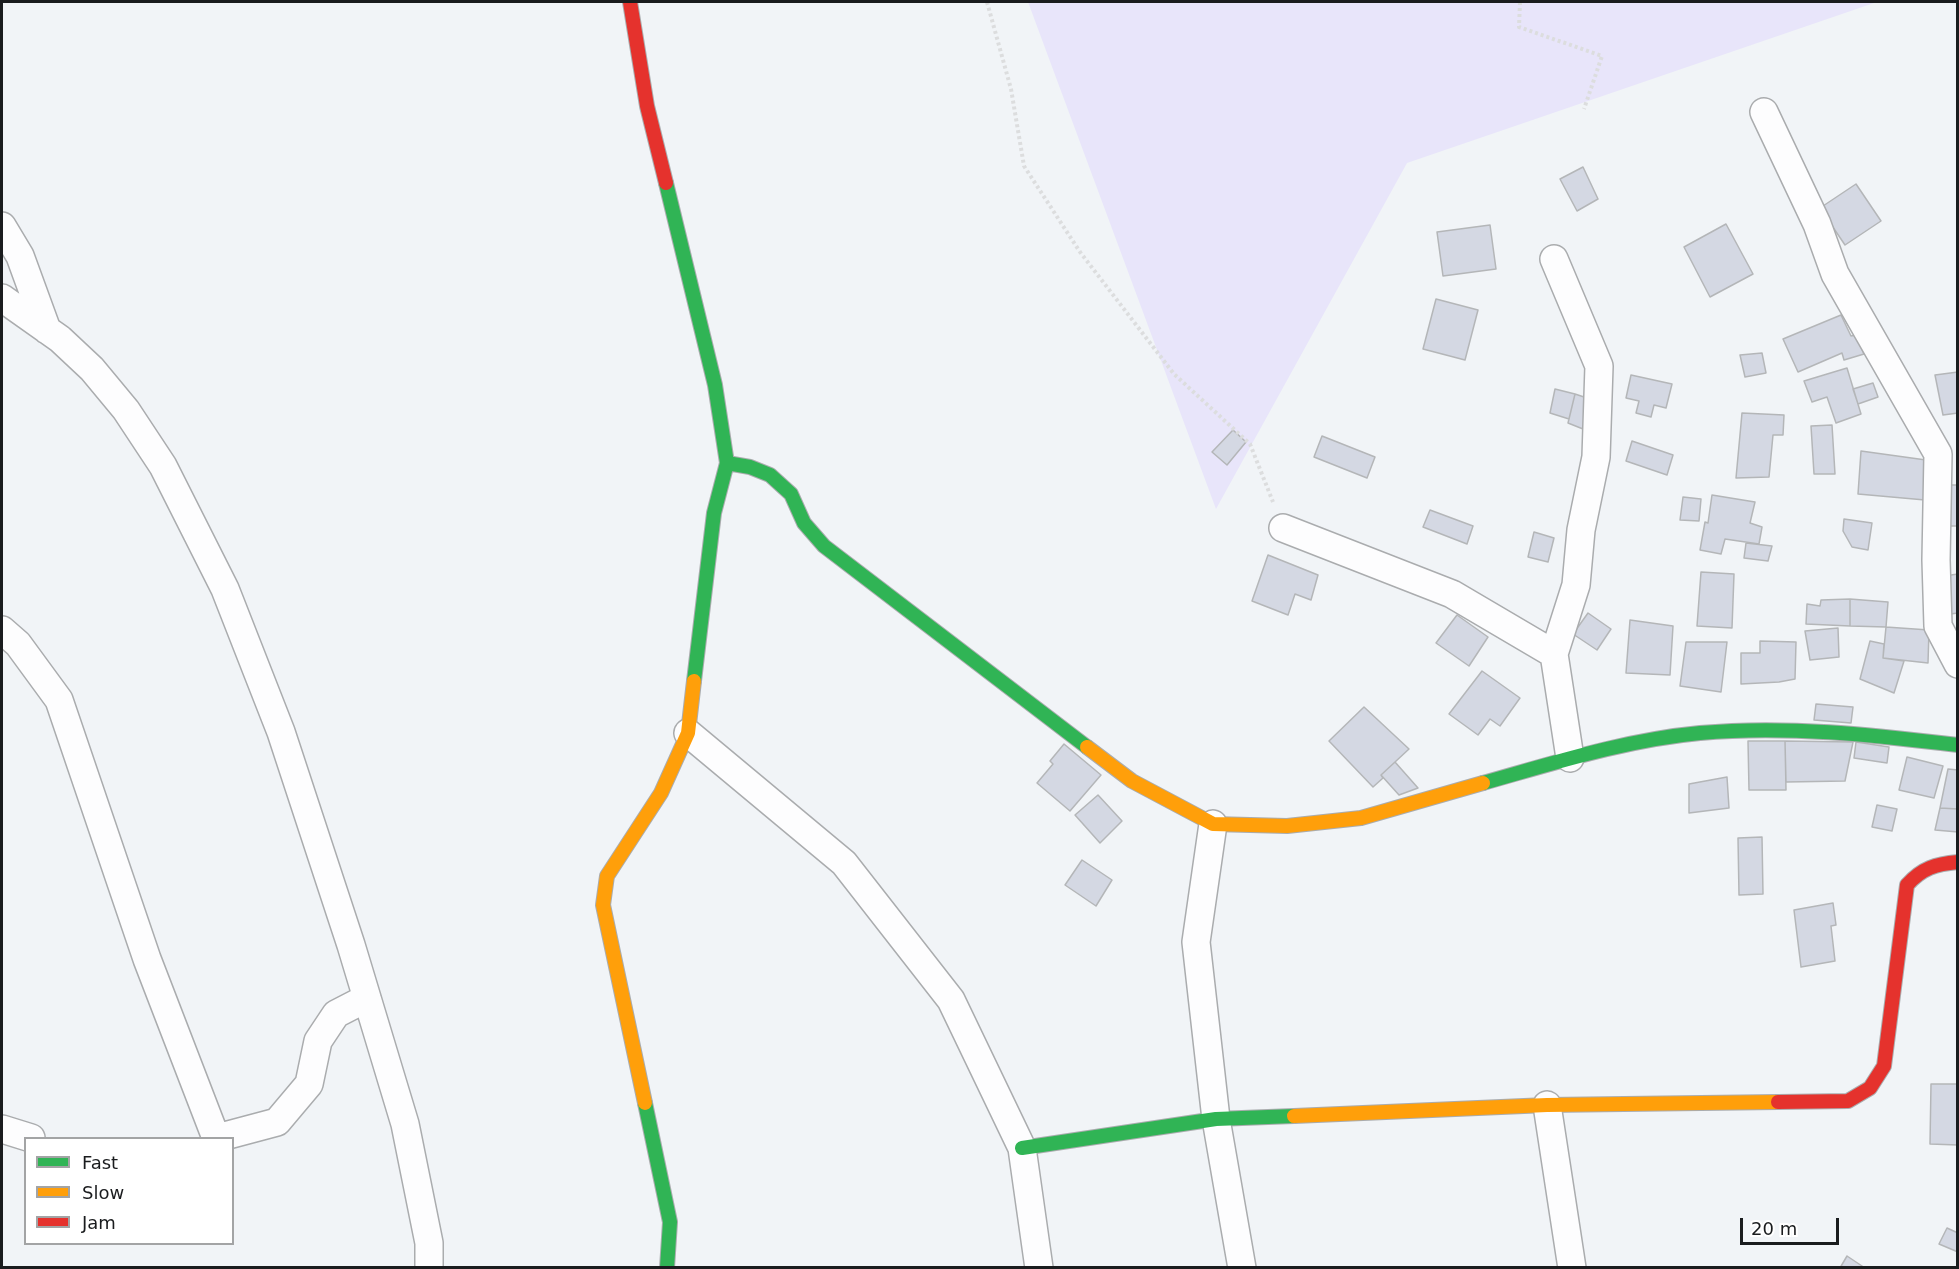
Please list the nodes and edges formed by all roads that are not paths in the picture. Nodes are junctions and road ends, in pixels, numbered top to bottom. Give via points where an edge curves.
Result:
1 (630, 2) edge
2 (1764, 112) dead end
3 (2, 226) edge
4 (1554, 259) dead end
5 (2, 298) edge
6 (47, 330) junction
7 (727, 463) junction
8 (1283, 528) road end
9 (2, 630) edge
10 (1554, 654) junction
11 (1958, 664) edge
12 (688, 733) junction
13 (1958, 745) edge
14 (1570, 758) junction
15 (1213, 824) junction
16 (1958, 862) edge
17 (367, 998) junction
18 (1547, 1105) junction
19 (1216, 1119) junction
20 (2, 1129) edge
21 (28, 1137) edge
22 (217, 1137) edge
23 (221, 1137) edge
24 (1022, 1148) junction
25 (429, 1268) edge
26 (667, 1268) edge
27 (1040, 1268) edge
28 (1242, 1268) edge
29 (1572, 1268) edge

1 - 7 street via 647,106 715,385
2 - 11 street via 1817,224 1835,274 1938,454 1938,626
3 - 6 street via 21,256
4 - 10 street via 1599,366 1596,457 1581,530 1576,585
5 - 6 street
6 - 17 street via 92,369 126,410 163,465 225,589 281,732
7 - 12 street via 714,513
7 - 15 street via 750,466 770,476 790,494 804,523 824,546 1132,781
8 - 10 street via 1452,594
9 - 22 street via 18,644 59,700 147,959
10 - 14 street
12 - 24 street via 844,863 951,1000
12 - 26 street via 662,793 607,876 603,905 670,1222
13 - 14 street via 1860,733 1766,730 1699,733
14 - 15 street via 1360,818 1287,826
15 - 19 street via 1196,942
16 - 18 street via 1934,864 1918,872 1907,885 1884,1066 1870,1088 1848,1101
17 - 23 street via 336,1014 318,1041 309,1084 277,1122
17 - 25 street via 405,1124 429,1243
18 - 19 street
18 - 29 street
19 - 24 street
19 - 28 street
20 - 21 street
24 - 27 street

